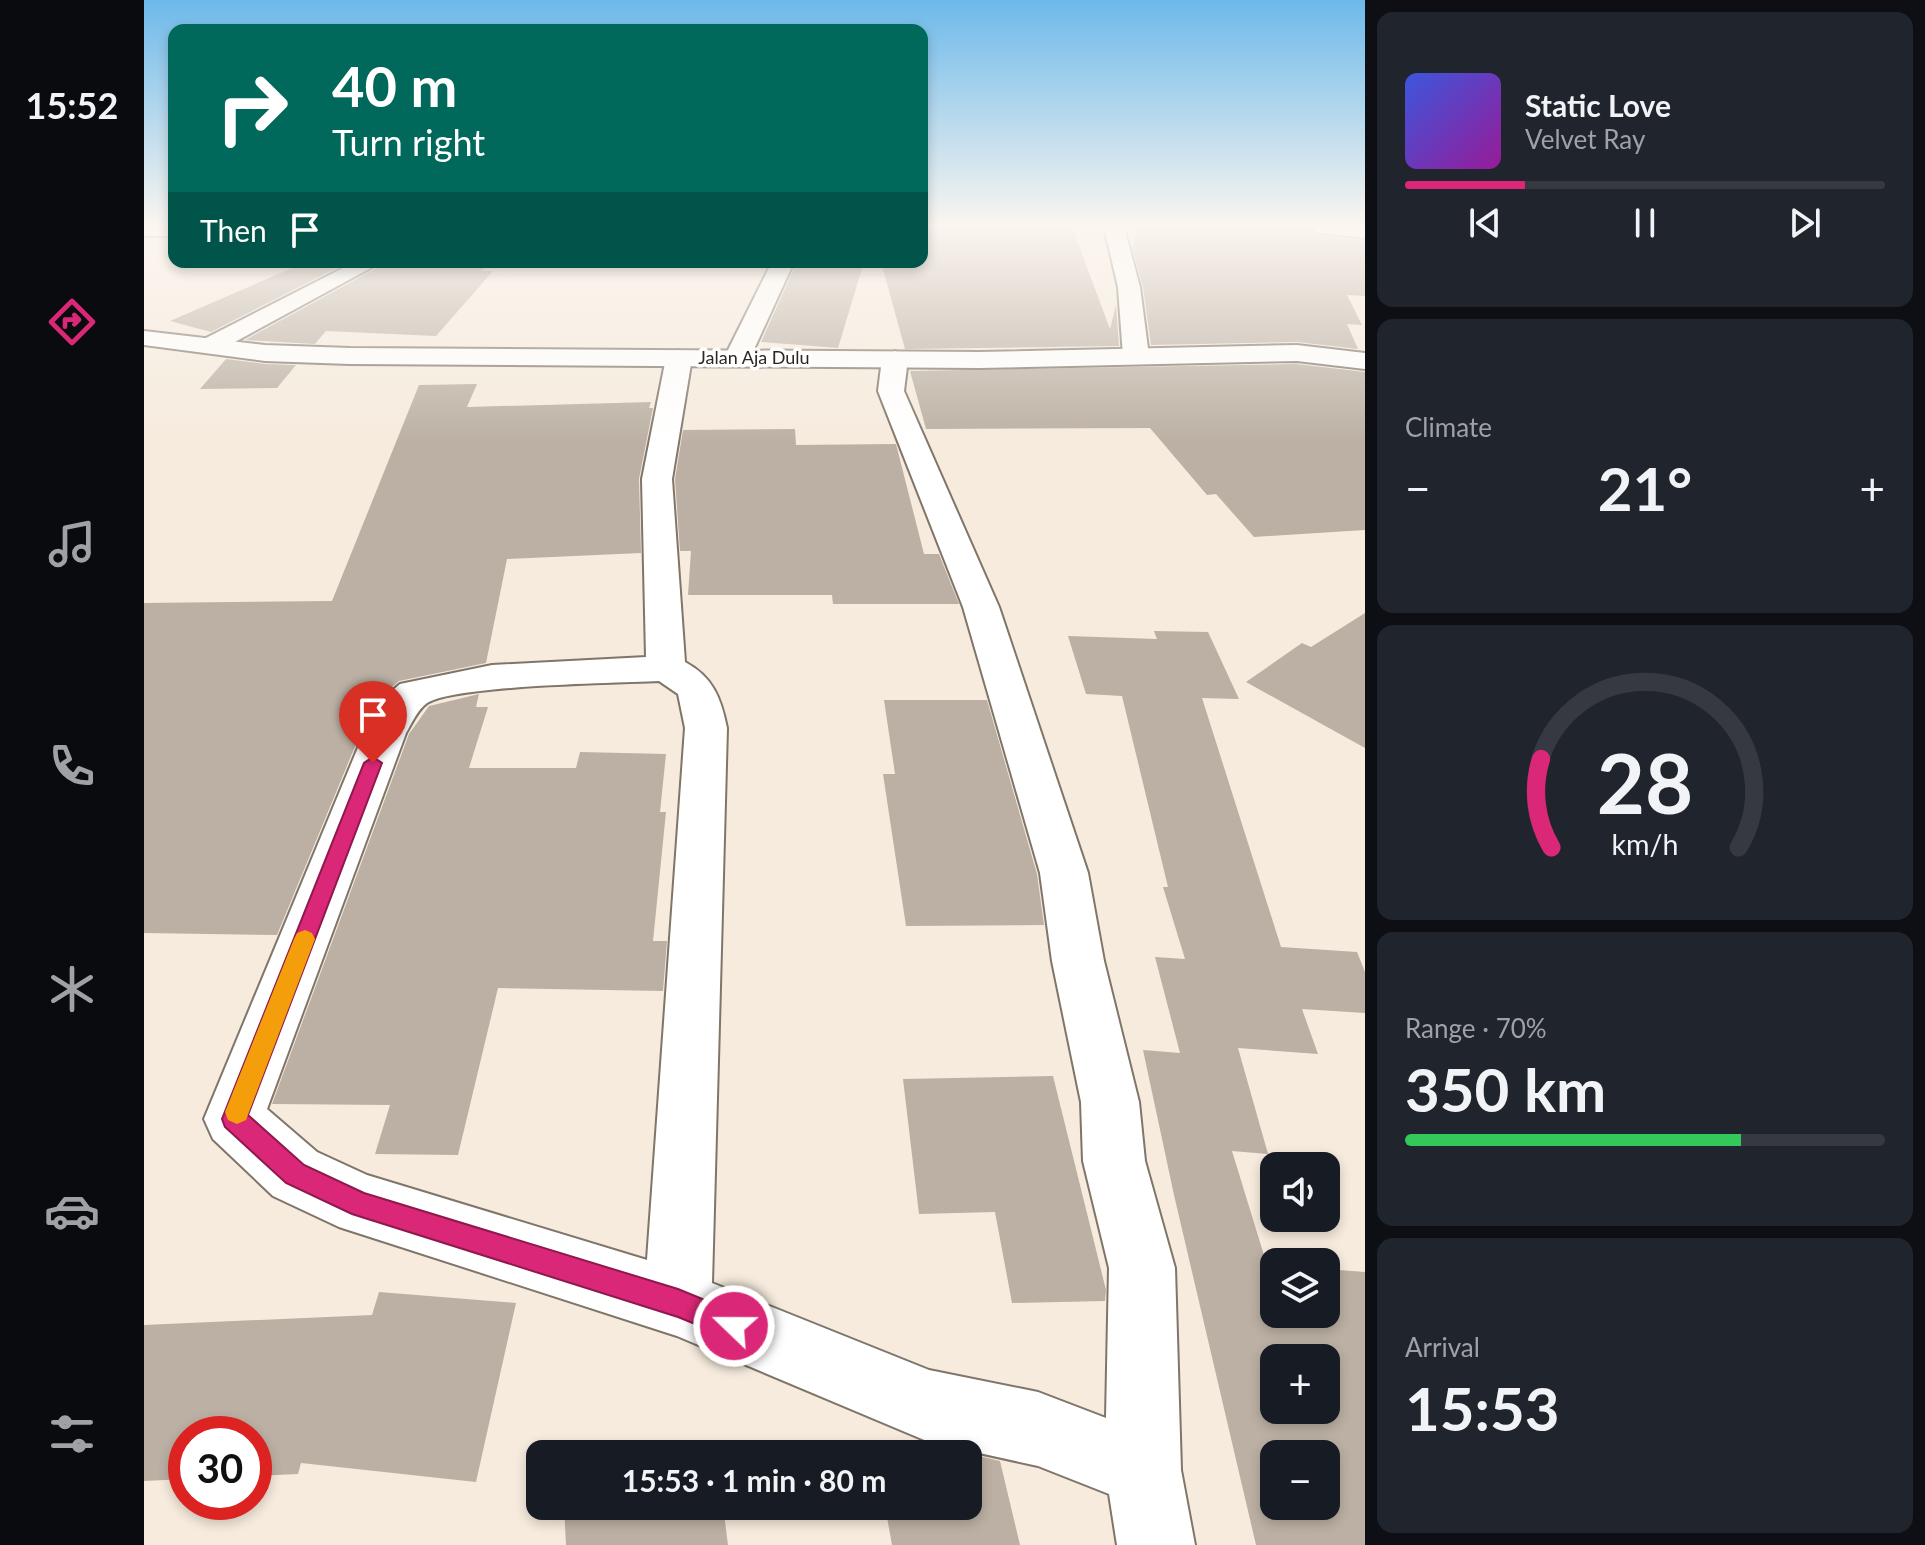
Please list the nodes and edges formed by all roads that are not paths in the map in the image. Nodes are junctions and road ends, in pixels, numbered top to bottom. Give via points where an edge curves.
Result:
1 (299, 299) edge
2 (765, 299) edge
3 (1130, 299) edge
4 (144, 338) edge
5 (211, 345) junction
6 (1136, 356) junction
7 (679, 358) junction
8 (737, 358) junction
9 (895, 359) junction
10 (1365, 361) edge
11 (666, 668) junction
12 (678, 1303) junction
13 (1143, 1470) junction
14 (1156, 1545) edge

1 - 5 street
2 - 8 street
3 - 6 street
4 - 5 street, Jalan Aja Dulu
5 - 7 street, Jalan Aja Dulu via 265,353
6 - 9 street, Jalan Aja Dulu
6 - 10 street, Jalan Aja Dulu via 1297,353
7 - 8 street, Jalan Aja Dulu
7 - 11 street via 657,479
8 - 9 street, Jalan Aja Dulu
9 - 13 street via 891,391 981,607 1064,873 1110,1102 1114,1161 1142,1268
11 - 12 street via 701,693 706,728
11 - 12 street via 492,678 414,693 400,707 385,733 234,1119 295,1174 361,1205
12 - 13 street via 929,1406 1038,1429
13 - 14 street

